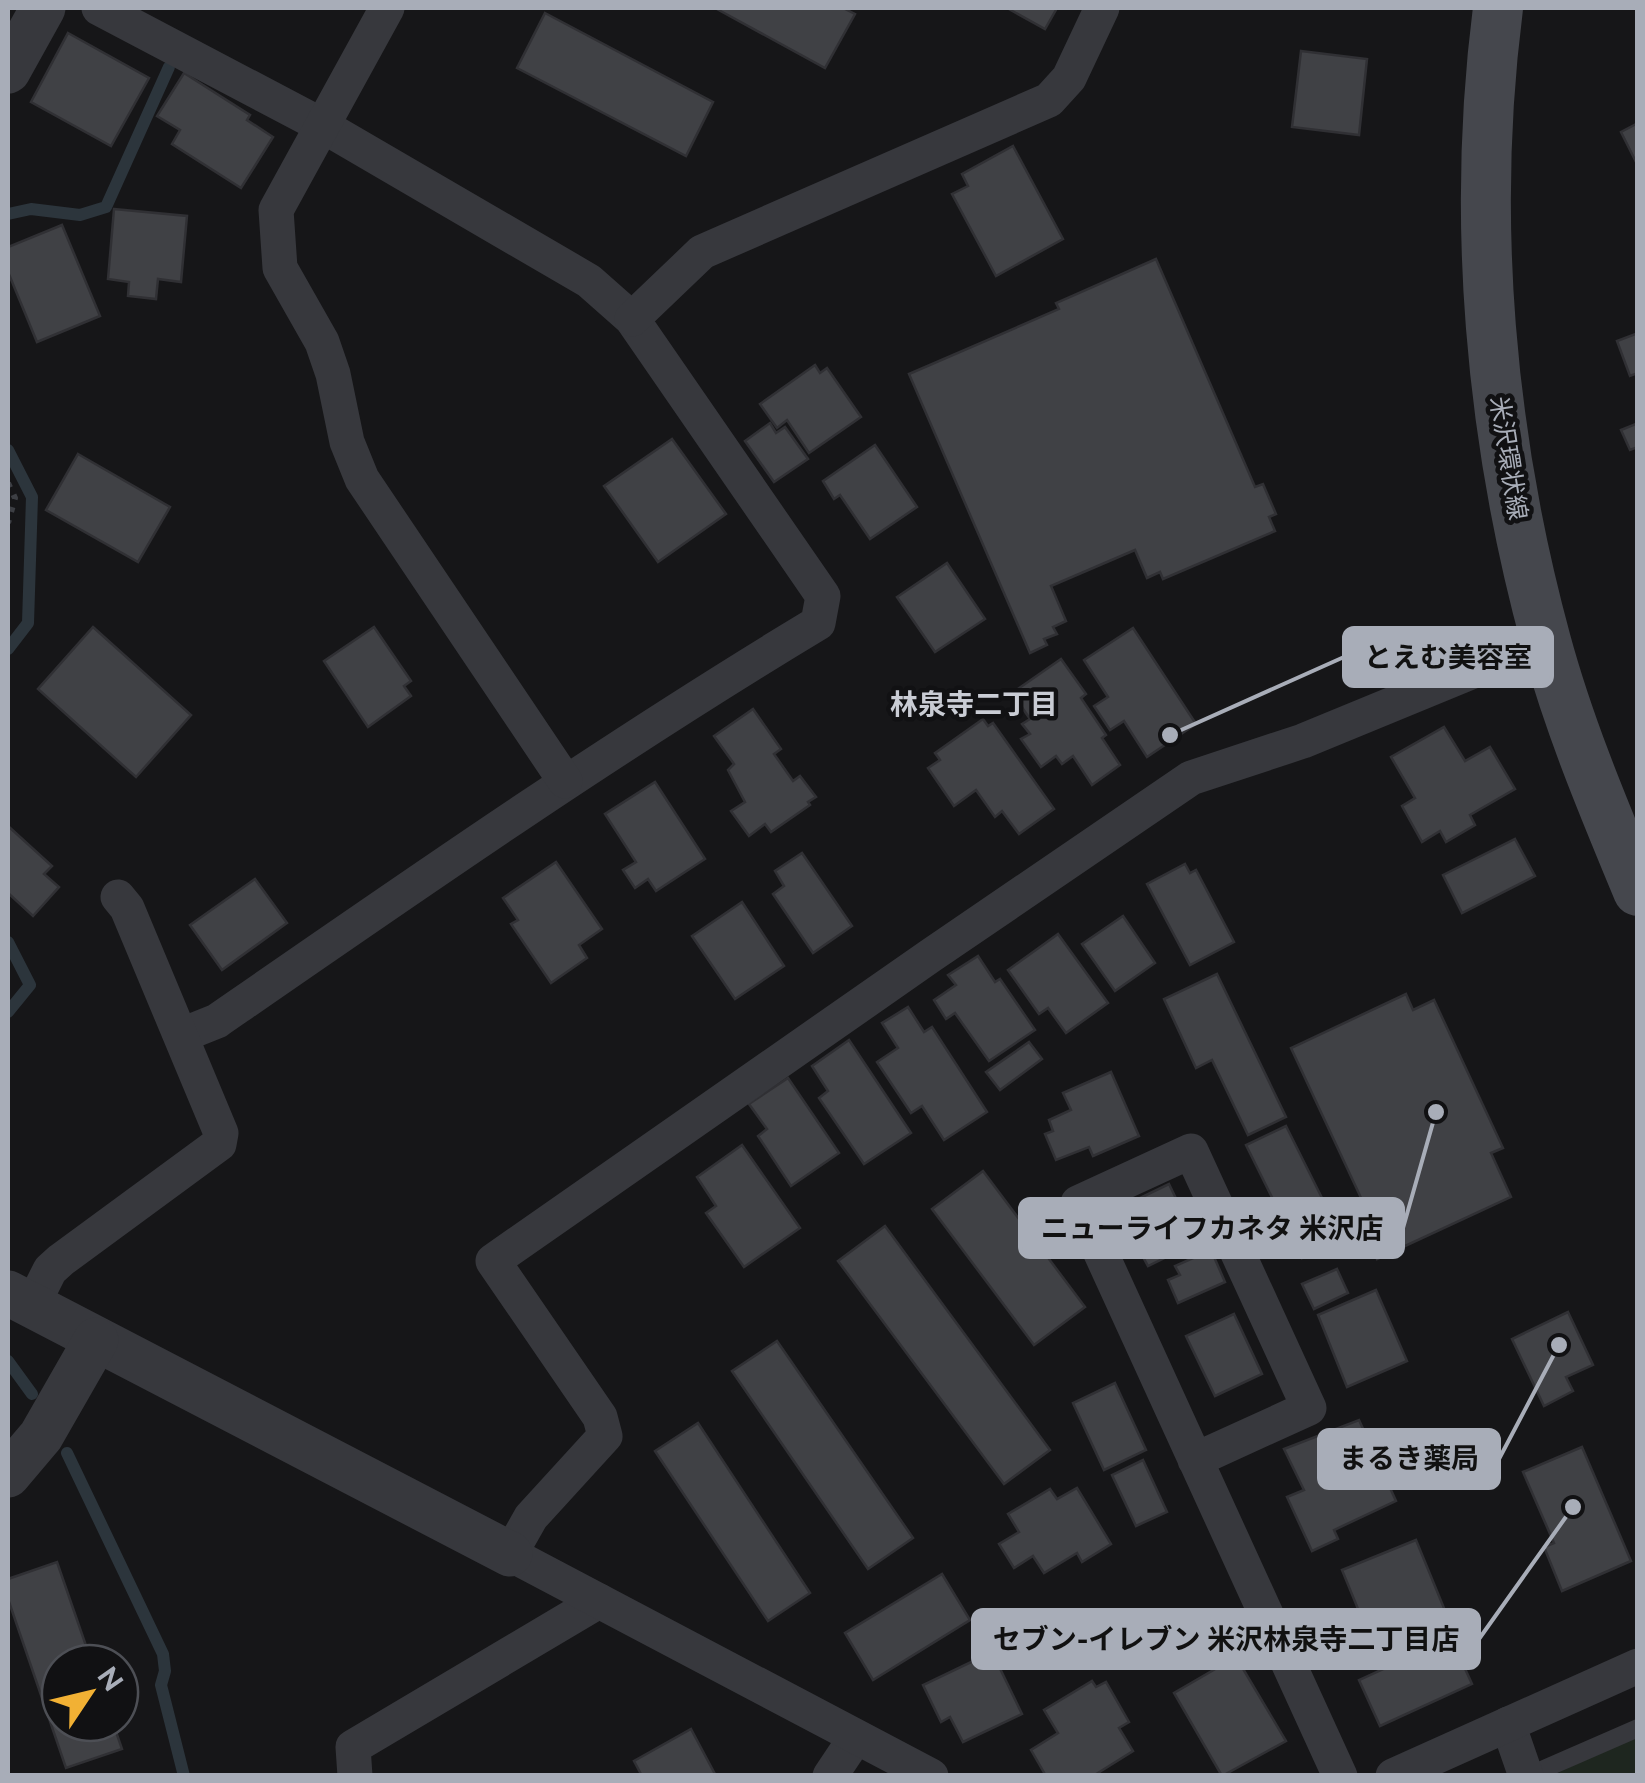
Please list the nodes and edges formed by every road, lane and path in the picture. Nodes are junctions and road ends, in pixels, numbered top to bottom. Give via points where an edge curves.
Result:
1 (43, 8) edge
2 (99, 8) edge
3 (387, 8) edge
4 (1102, 8) edge
5 (1498, 8) edge
6 (8, 71) edge
7 (323, 126) junction
8 (632, 319) junction
9 (8, 483) edge
10 (8, 523) edge
11 (1546, 641) junction
12 (565, 782) junction
13 (1628, 837) edge
14 (1638, 891) edge
15 (118, 898) dead end
16 (182, 1035) junction
17 (20, 1300) edge
18 (96, 1340) junction
19 (1196, 1460) junction
20 (8, 1475) edge
21 (510, 1554) junction
22 (599, 1602) junction
23 (1638, 1666) edge
24 (1508, 1724) junction
25 (1638, 1728) edge
26 (856, 1736) junction
27 (1537, 1774) edge
28 (356, 1776) edge
29 (830, 1776) edge
30 (931, 1776) edge
31 (1340, 1776) edge
32 (1393, 1776) edge

1 - 6 street
2 - 7 street
3 - 7 street
4 - 8 street via 1069,78 1048,100 702,252
5 - 11 main road, 米沢環状線 via 1487,129 1491,319 1515,510
7 - 8 street via 589,281
7 - 12 street via 276,210 280,268 322,342 362,479
8 - 12 street via 823,596 818,623
9 - 10 path via 15,498
11 - 13 main road, 米沢環状線
11 - 21 street via 1192,778 506,1249 494,1260 600,1418 605,1436 531,1517
12 - 16 street via 217,1020
13 - 14 main road, 米沢環状線
15 - 16 street
16 - 17 street via 221,1132 219,1144 60,1260
17 - 18 street
18 - 20 street via 40,1436
18 - 21 street
19 - 19 street via 1078,1202 1191,1151 1309,1408
19 - 31 street
21 - 22 street
22 - 26 street
22 - 28 street via 353,1747
23 - 24 street
24 - 27 street
24 - 32 street
25 - 27 lane
26 - 29 street
26 - 30 street

